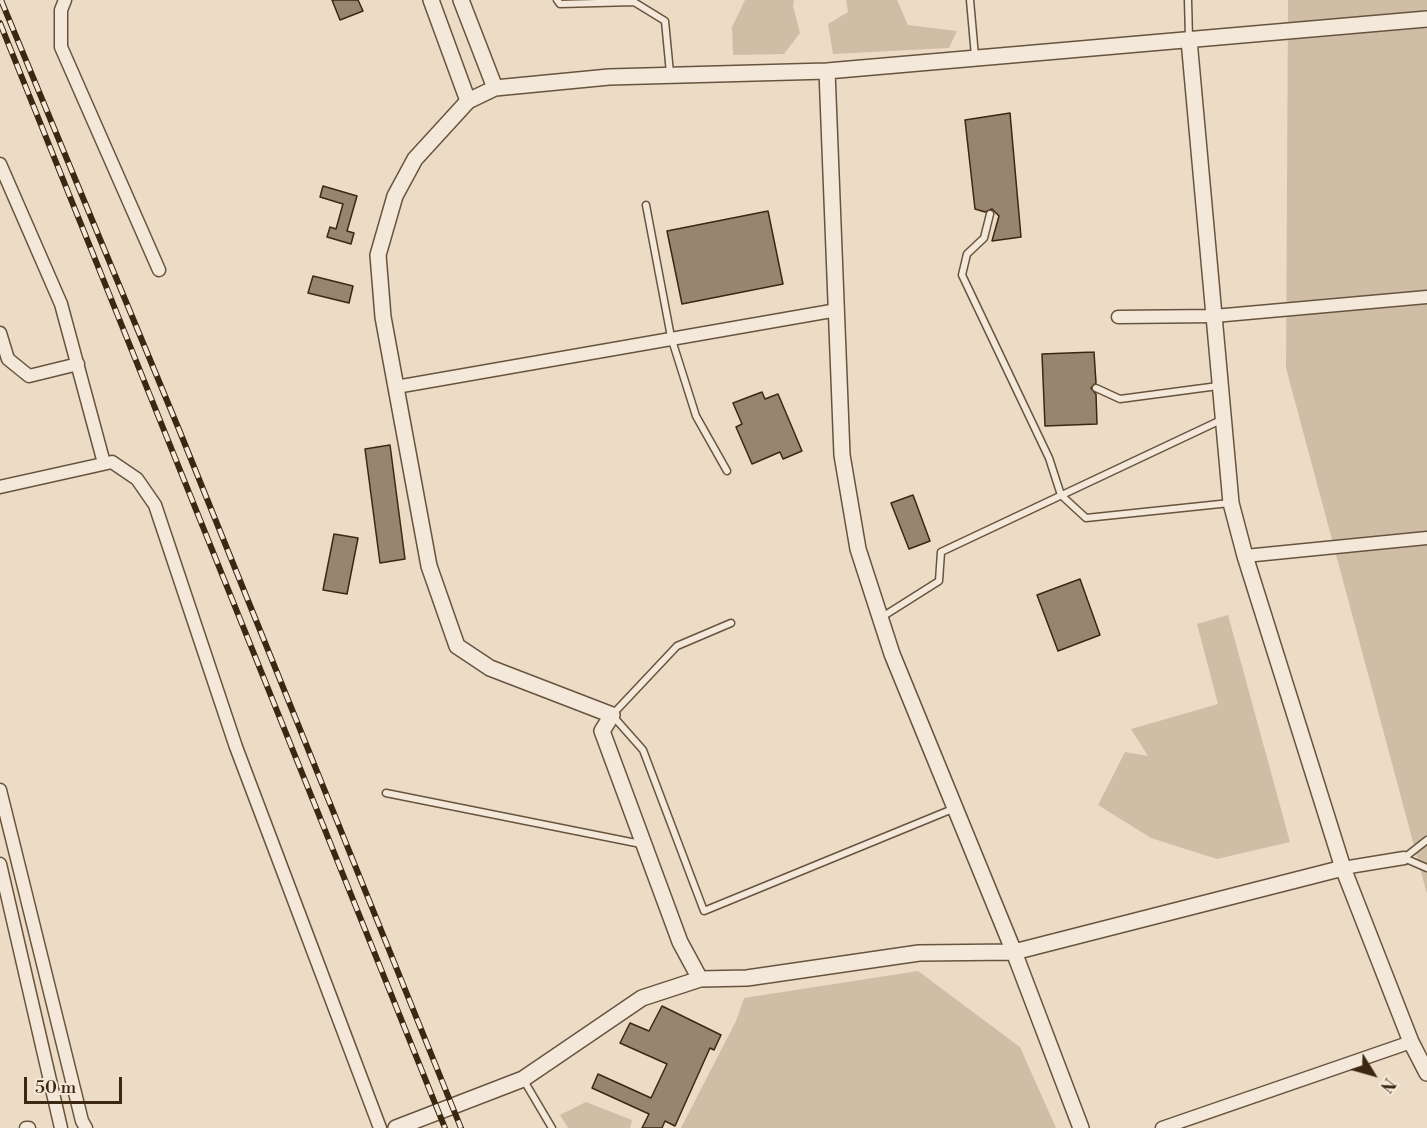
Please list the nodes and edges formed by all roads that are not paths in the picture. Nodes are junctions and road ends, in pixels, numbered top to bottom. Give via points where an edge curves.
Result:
1 (65, 0) edge
2 (431, 0) edge
3 (462, 0) edge
4 (557, 0) edge
5 (970, 0) edge
6 (1188, 0) edge
7 (1427, 19) edge
8 (1190, 40) junction
9 (975, 58) junction
10 (827, 71) junction
11 (671, 76) junction
12 (495, 88) junction
13 (468, 101) junction
14 (0, 164) edge
15 (646, 205) dead end
16 (990, 214) dead end
17 (159, 270) dead end
18 (1427, 297) edge
19 (837, 310) junction
20 (1214, 316) junction
21 (1118, 317) dead end
22 (0, 333) edge
23 (671, 337) junction
24 (78, 364) junction
25 (1219, 386) junction
26 (396, 387) junction
27 (1096, 388) dead end
28 (1222, 420) junction
29 (104, 464) junction
30 (728, 471) dead end
31 (0, 487) edge
32 (1061, 495) junction
33 (1231, 503) junction
34 (1427, 538) edge
35 (1245, 556) junction
36 (880, 618) junction
37 (731, 623) dead end
38 (612, 715) junction
39 (0, 790) edge
40 (386, 793) dead end
41 (955, 808) junction
42 (1427, 840) edge
43 (644, 845) junction
44 (1404, 858) junction
45 (0, 864) edge
46 (1343, 868) junction
47 (1427, 868) edge
48 (1014, 952) junction
49 (700, 979) junction
50 (1411, 1042) junction
51 (1427, 1073) edge
52 (523, 1079) junction
53 (60, 1128) edge
54 (68, 1128) edge
55 (80, 1128) edge
56 (86, 1128) edge
57 (380, 1128) edge
58 (396, 1128) edge
59 (552, 1128) edge
60 (1081, 1128) edge
61 (1162, 1128) edge

1 - 17 street via 61,10 61,47
2 - 13 street
3 - 12 street
4 - 11 lane via 560,4 634,2 664,21
5 - 9 lane
6 - 8 lane
7 - 8 street
8 - 9 street
8 - 20 street
9 - 10 street
10 - 11 street
10 - 19 street
11 - 12 street via 609,77
12 - 13 street
13 - 26 street via 415,159 395,196 378,255 382,317
14 - 24 street via 62,304
15 - 23 lane
16 - 32 lane via 984,238 967,254 962,275 1049,458
18 - 20 street
19 - 23 street
19 - 36 street via 842,455 858,549
20 - 21 street
20 - 25 street
22 - 24 street via 8,359 29,376
23 - 26 street
23 - 30 lane via 696,416
24 - 29 street
25 - 27 lane via 1120,399
25 - 28 street
26 - 38 street via 429,566 458,645 490,668
28 - 32 lane
28 - 33 street
29 - 31 street
29 - 57 street via 112,462 137,479 155,505 236,747
32 - 33 lane via 1086,518
32 - 36 lane via 941,552 939,581
33 - 35 street
34 - 35 street
35 - 46 street
36 - 41 street
37 - 38 lane via 677,646
38 - 41 lane via 643,750 704,911
38 - 43 street via 602,731
39 - 56 street
40 - 43 lane
41 - 48 street
42 - 44 lane
43 - 49 street via 680,942
44 - 46 street
44 - 47 lane
45 - 53 street
46 - 48 street
46 - 50 street
48 - 49 street via 919,953 747,978
48 - 60 street
49 - 52 street via 642,998
50 - 51 street
50 - 61 street
52 - 58 street
52 - 59 lane
54 - 55 street

